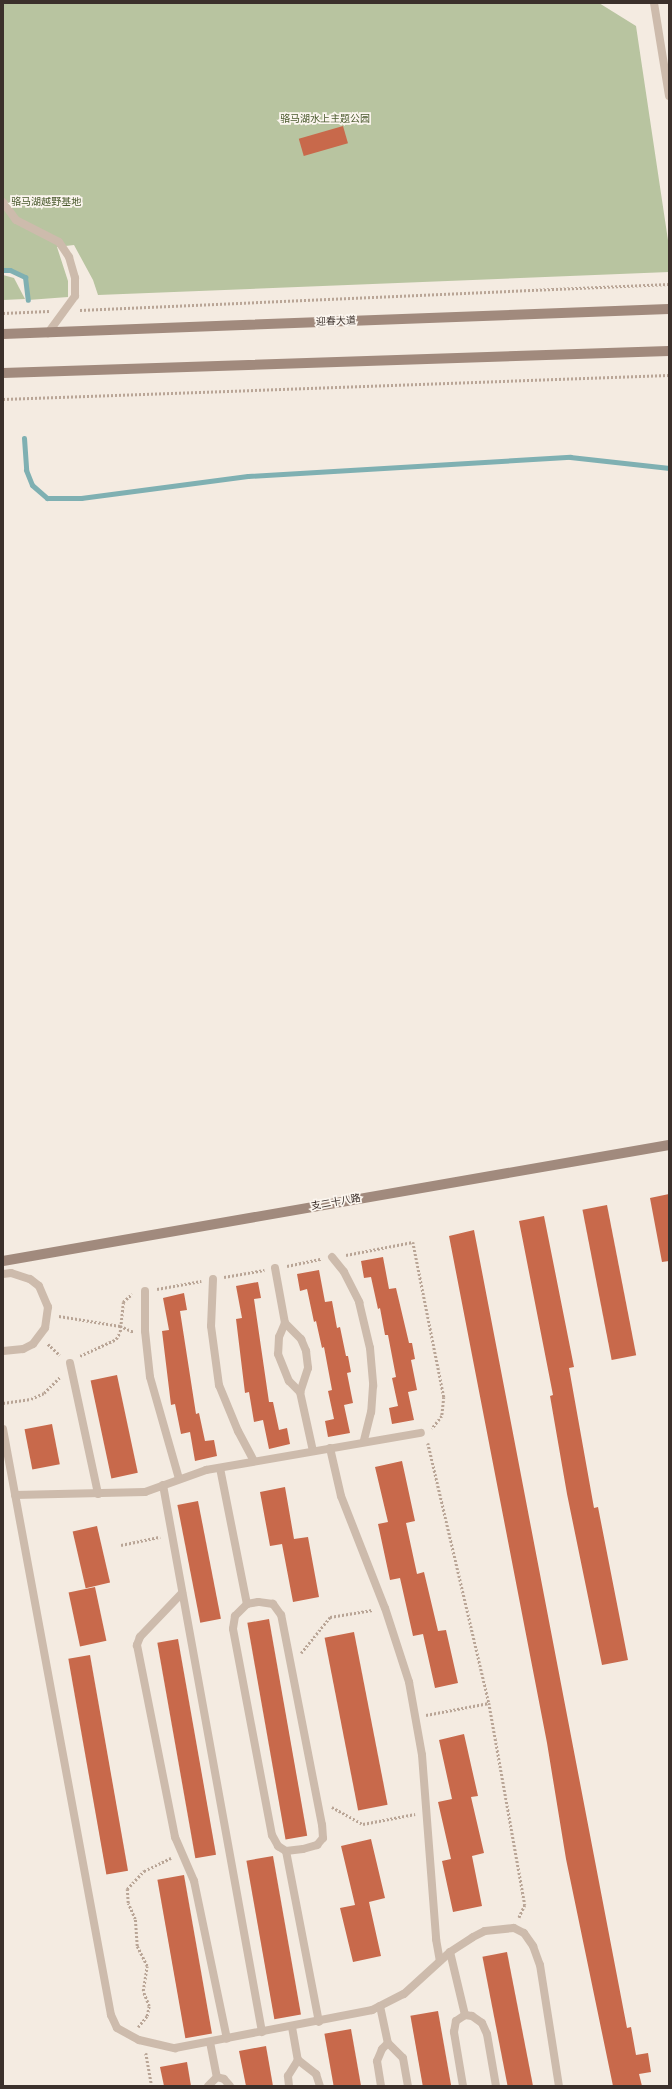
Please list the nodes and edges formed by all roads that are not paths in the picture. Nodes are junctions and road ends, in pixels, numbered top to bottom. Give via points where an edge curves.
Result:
1 (654, 3) edge
2 (669, 96) edge
3 (3, 202) edge
4 (6, 211) edge
5 (669, 309) edge
6 (48, 333) junction
7 (3, 334) edge
8 (669, 351) edge
9 (3, 373) edge
10 (669, 1145) edge
11 (332, 1257) road end
12 (3, 1261) edge
13 (275, 1268) road end
14 (3, 1274) edge
15 (213, 1279) road end
16 (145, 1291) road end
17 (285, 1323) junction
18 (3, 1351) edge
19 (70, 1363) road end
20 (300, 1392) junction
21 (3, 1429) edge
22 (423, 1432) road end
23 (364, 1441) junction
24 (330, 1448) junction
25 (313, 1451) junction
26 (254, 1461) junction
27 (220, 1468) junction
28 (179, 1478) junction
29 (163, 1485) junction
30 (98, 1494) junction
31 (15, 1495) junction
32 (182, 1593) junction
33 (248, 1604) junction
34 (286, 1851) junction
35 (450, 1952) junction
36 (440, 1961) junction
37 (380, 2006) junction
38 (465, 2015) junction
39 (319, 2022) junction
40 (292, 2027) junction
41 (262, 2032) junction
42 (226, 2039) junction
43 (210, 2042) junction
44 (388, 2043) junction
45 (298, 2060) junction
46 (217, 2077) junction
47 (208, 2086) edge
48 (230, 2086) edge
49 (289, 2086) edge
50 (320, 2086) edge
51 (381, 2086) edge
52 (408, 2086) edge
53 (463, 2086) edge
54 (496, 2086) edge
55 (559, 2086) edge

1 - 2 lane
3 - 4 lane
4 - 6 lane via 16,220 53,237 65,248 76,288 75,296
5 - 6 main road, 迎春大道
6 - 7 main road, 迎春大道
8 - 9 main road
10 - 12 main road, 支二十八路
11 - 23 lane via 352,1286 370,1348 373,1386 371,1412
13 - 17 lane
14 - 18 lane via 21,1275 39,1286 45,1296 48,1314 40,1336 23,1349
15 - 26 lane via 211,1326 219,1385
16 - 28 lane via 146,1340 156,1404
17 - 20 lane via 279,1337 278,1354 289,1382
17 - 20 lane via 301,1339 306,1351 308,1368
19 - 30 lane
20 - 25 lane
21 - 31 lane
22 - 23 lane
23 - 24 lane
24 - 25 lane
24 - 36 lane via 341,1496 409,1682 416,1717 427,1812 436,1939
25 - 26 lane
26 - 27 lane
27 - 28 lane
27 - 33 lane
28 - 29 lane
29 - 30 lane via 145,1492
29 - 32 lane
30 - 31 lane
31 - 43 lane via 111,2015 118,2028 143,2041 174,2048
32 - 41 lane
32 - 42 lane via 140,1637 138,1645 175,1837 194,1881
33 - 34 lane via 236,1616 233,1630 272,1835 278,1846
33 - 34 lane via 267,1602 278,1608 292,1665 317,1799 323,1838 317,1845
34 - 39 lane
35 - 36 lane
35 - 38 lane
35 - 55 lane via 486,1931 514,1928 524,1933 533,1946 540,1965
36 - 37 lane via 404,1994
37 - 39 lane
37 - 44 lane
38 - 53 lane via 456,2021 454,2032
38 - 54 lane via 472,2016 482,2023 487,2034
39 - 40 lane
40 - 41 lane
40 - 45 lane
41 - 42 lane
42 - 43 lane
43 - 46 lane
44 - 51 lane via 376,2061
44 - 52 lane via 403,2058
45 - 49 lane via 288,2076
45 - 50 lane via 316,2074
46 - 47 lane
46 - 48 lane via 224,2079

